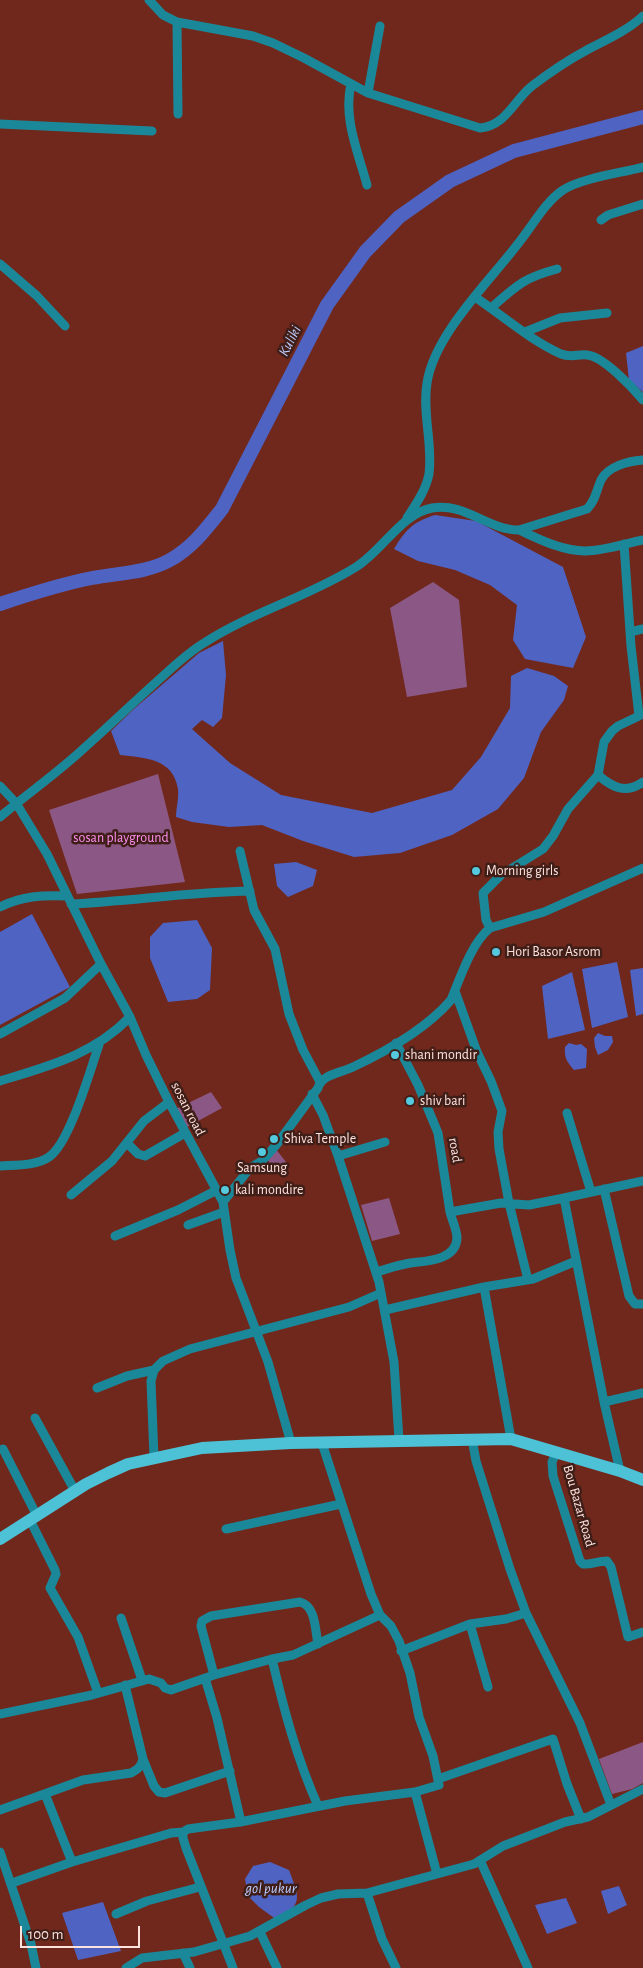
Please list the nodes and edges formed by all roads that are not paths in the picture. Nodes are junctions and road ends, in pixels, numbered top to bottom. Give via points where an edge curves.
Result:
1 (149, 0) edge
2 (643, 16) edge
3 (177, 22) junction
4 (380, 26) dead end
5 (350, 84) junction
6 (368, 93) junction
7 (178, 114) dead end
8 (0, 124) edge
9 (152, 131) dead end
10 (643, 167) edge
11 (367, 185) dead end
12 (643, 204) edge
13 (601, 220) dead end
14 (0, 264) edge
15 (557, 269) dead end
16 (475, 297) junction
17 (491, 308) junction
18 (607, 313) dead end
19 (65, 326) dead end
20 (525, 332) junction
21 (643, 400) edge
22 (643, 460) edge
23 (406, 520) junction
24 (518, 530) junction
25 (643, 540) edge
26 (624, 544) junction
27 (643, 629) edge
28 (630, 632) junction
29 (641, 716) edge
30 (598, 776) junction
31 (643, 782) edge
32 (0, 786) edge
33 (16, 803) junction
34 (0, 817) edge
35 (240, 851) dead end
36 (643, 868) edge
37 (250, 891) junction
38 (69, 900) junction
39 (0, 907) edge
40 (490, 928) junction
41 (101, 964) junction
42 (455, 991) junction
43 (130, 1018) junction
44 (0, 1034) edge
45 (396, 1043) junction
46 (98, 1044) junction
47 (0, 1081) edge
48 (317, 1088) junction
49 (169, 1102) junction
50 (566, 1113) dead end
51 (185, 1133) junction
52 (385, 1142) dead end
53 (127, 1143) junction
54 (338, 1156) junction
55 (0, 1166) edge
56 (643, 1181) edge
57 (604, 1189) junction
58 (217, 1190) junction
59 (591, 1192) junction
60 (71, 1195) dead end
61 (564, 1198) junction
62 (223, 1202) junction
63 (509, 1202) junction
64 (224, 1212) junction
65 (450, 1212) junction
66 (188, 1225) dead end
67 (115, 1236) dead end
68 (576, 1261) junction
69 (376, 1272) junction
70 (528, 1280) junction
71 (484, 1287) junction
72 (382, 1293) junction
73 (643, 1304) edge
74 (384, 1310) junction
75 (257, 1332) junction
76 (154, 1370) junction
77 (97, 1388) dead end
78 (643, 1393) edge
79 (604, 1402) junction
80 (35, 1418) dead end
81 (472, 1439) junction
82 (511, 1439) junction
83 (399, 1440) junction
84 (291, 1443) junction
85 (322, 1444) junction
86 (3, 1449) dead end
87 (556, 1453) junction
88 (154, 1458) junction
89 (620, 1472) junction
90 (643, 1480) edge
91 (75, 1491) junction
92 (341, 1504) junction
93 (34, 1518) junction
94 (226, 1529) dead end
95 (0, 1539) edge
96 (526, 1613) junction
97 (380, 1615) junction
98 (121, 1618) dead end
99 (470, 1624) junction
100 (643, 1632) edge
101 (318, 1644) junction
102 (401, 1651) junction
103 (272, 1659) junction
104 (214, 1675) junction
105 (205, 1678) junction
106 (142, 1680) junction
107 (125, 1686) junction
108 (488, 1688) dead end
109 (98, 1693) junction
110 (0, 1714) edge
111 (143, 1759) junction
112 (230, 1771) junction
113 (438, 1779) junction
114 (643, 1789) edge
115 (415, 1792) junction
116 (45, 1794) junction
117 (611, 1804) junction
118 (318, 1806) junction
119 (0, 1810) edge
120 (581, 1819) junction
121 (242, 1822) junction
122 (183, 1832) junction
123 (0, 1852) edge
124 (480, 1860) junction
125 (72, 1862) junction
126 (438, 1874) junction
127 (12, 1883) junction
128 (200, 1887) junction
129 (367, 1893) junction
130 (116, 1914) dead end
131 (260, 1932) junction
132 (223, 1943) junction
133 (183, 1953) junction
134 (36, 1968) edge
135 (126, 1968) edge
136 (190, 1968) edge
137 (233, 1968) edge
138 (277, 1968) edge
139 (396, 1968) edge
140 (528, 1968) edge

1 - 3 street via 162,15
2 - 6 street via 542,78 525,91 503,118 488,128
3 - 5 street via 253,36 281,47
3 - 7 street
4 - 6 street
5 - 6 street
5 - 11 street via 347,107
8 - 9 street
10 - 16 street via 564,189 552,199
12 - 13 street
14 - 19 street
15 - 17 street via 520,282
16 - 17 street
16 - 23 street via 453,326 430,370 426,384 429,475 420,499
17 - 20 street
18 - 20 street via 560,318
20 - 21 street via 563,355 588,354 610,366
22 - 24 street via 626,463 608,472 593,503 587,508
23 - 24 street via 425,509 442,506 464,511 508,530
23 - 33 street via 372,556 356,567 232,625 195,649 82,750
24 - 26 street via 575,551 596,551
25 - 26 street
26 - 28 street
27 - 28 street
28 - 29 street
29 - 30 street via 618,726 604,742
30 - 31 street via 627,790
30 - 40 street via 568,809 549,843 501,875 483,894
32 - 33 street, sosan road
33 - 34 street
33 - 38 street, sosan road via 38,837
35 - 37 street
36 - 40 street via 544,912
37 - 38 street via 125,901
37 - 48 street via 258,919 275,949 292,1022
38 - 39 street via 26,897
38 - 41 street, sosan road
40 - 42 street via 479,939
41 - 43 street, sosan road
41 - 44 street via 65,998
42 - 45 street via 446,1005
42 - 63 street via 502,1111 498,1142
43 - 46 street
43 - 49 street, sosan road
45 - 48 street via 353,1068 328,1076
45 - 65 street, road via 435,1124
46 - 47 street via 68,1058
46 - 55 street via 78,1106 51,1156 44,1160
48 - 54 street
48 - 62 street via 277,1144 262,1161 250,1168
49 - 51 street, sosan road
49 - 53 street via 144,1121
50 - 59 street
51 - 53 street via 145,1156
51 - 58 street, sosan road
52 - 54 street
53 - 60 street via 105,1168
54 - 69 street
56 - 57 street
57 - 59 street
57 - 73 street via 629,1296 635,1304
58 - 62 street, sosan road
58 - 67 street
59 - 61 street
61 - 63 street via 529,1205
61 - 68 street
62 - 64 street, sosan road
63 - 65 street
63 - 70 street
64 - 66 street
64 - 75 street, sosan road via 236,1278
65 - 69 street, road via 457,1238 449,1253 431,1261
68 - 70 street
68 - 79 street
69 - 72 street
70 - 71 street
71 - 74 street
71 - 82 street
72 - 74 street
72 - 75 street via 349,1307
74 - 83 street via 394,1362
75 - 76 street via 190,1349 163,1361
75 - 84 street, sosan road
76 - 77 street
76 - 88 street via 151,1387
78 - 79 street
79 - 89 street
80 - 91 street
81 - 82 main road
81 - 83 main road
81 - 96 street via 476,1461
82 - 87 main road
83 - 85 main road
84 - 85 main road
84 - 88 main road via 202,1448
85 - 92 street
86 - 93 street
87 - 89 main road
87 - 100 street, Bou Bazar Road via 552,1462 553,1476 580,1561 588,1565 607,1561 611,1566 628,1637
88 - 91 main road via 108,1472
89 - 90 main road
91 - 93 main road
92 - 94 street
92 - 97 street
93 - 95 main road
93 - 109 street via 56,1574 50,1588 78,1637
96 - 99 street
96 - 117 street via 580,1722
97 - 101 street
97 - 102 street via 396,1634
98 - 106 street
99 - 102 street
99 - 108 street
101 - 103 street via 293,1655
101 - 104 street via 312,1613 306,1604 300,1602 211,1616 202,1621 201,1626
102 - 113 street
103 - 104 street
103 - 118 street via 297,1752
104 - 105 street
105 - 106 street via 171,1690 155,1680
105 - 112 street
106 - 107 street
107 - 109 street
107 - 111 street
109 - 110 street
111 - 112 street via 154,1786 159,1792 166,1793
111 - 116 street via 141,1766 131,1773 94,1777
112 - 121 street
113 - 115 street via 439,1785
113 - 120 street via 553,1740
114 - 117 street
115 - 118 street
115 - 126 street
116 - 119 street
116 - 125 street
117 - 120 street
118 - 121 street
120 - 124 street via 553,1826 503,1846
121 - 122 street
122 - 125 street
122 - 128 street
123 - 127 street
124 - 126 street
124 - 140 street
125 - 127 street
126 - 129 street
127 - 134 street
128 - 130 street via 147,1901
128 - 132 street
129 - 131 street via 321,1898
129 - 139 street via 382,1940
131 - 132 street
131 - 138 street
132 - 133 street
132 - 137 street
133 - 135 street via 142,1958
133 - 136 street

